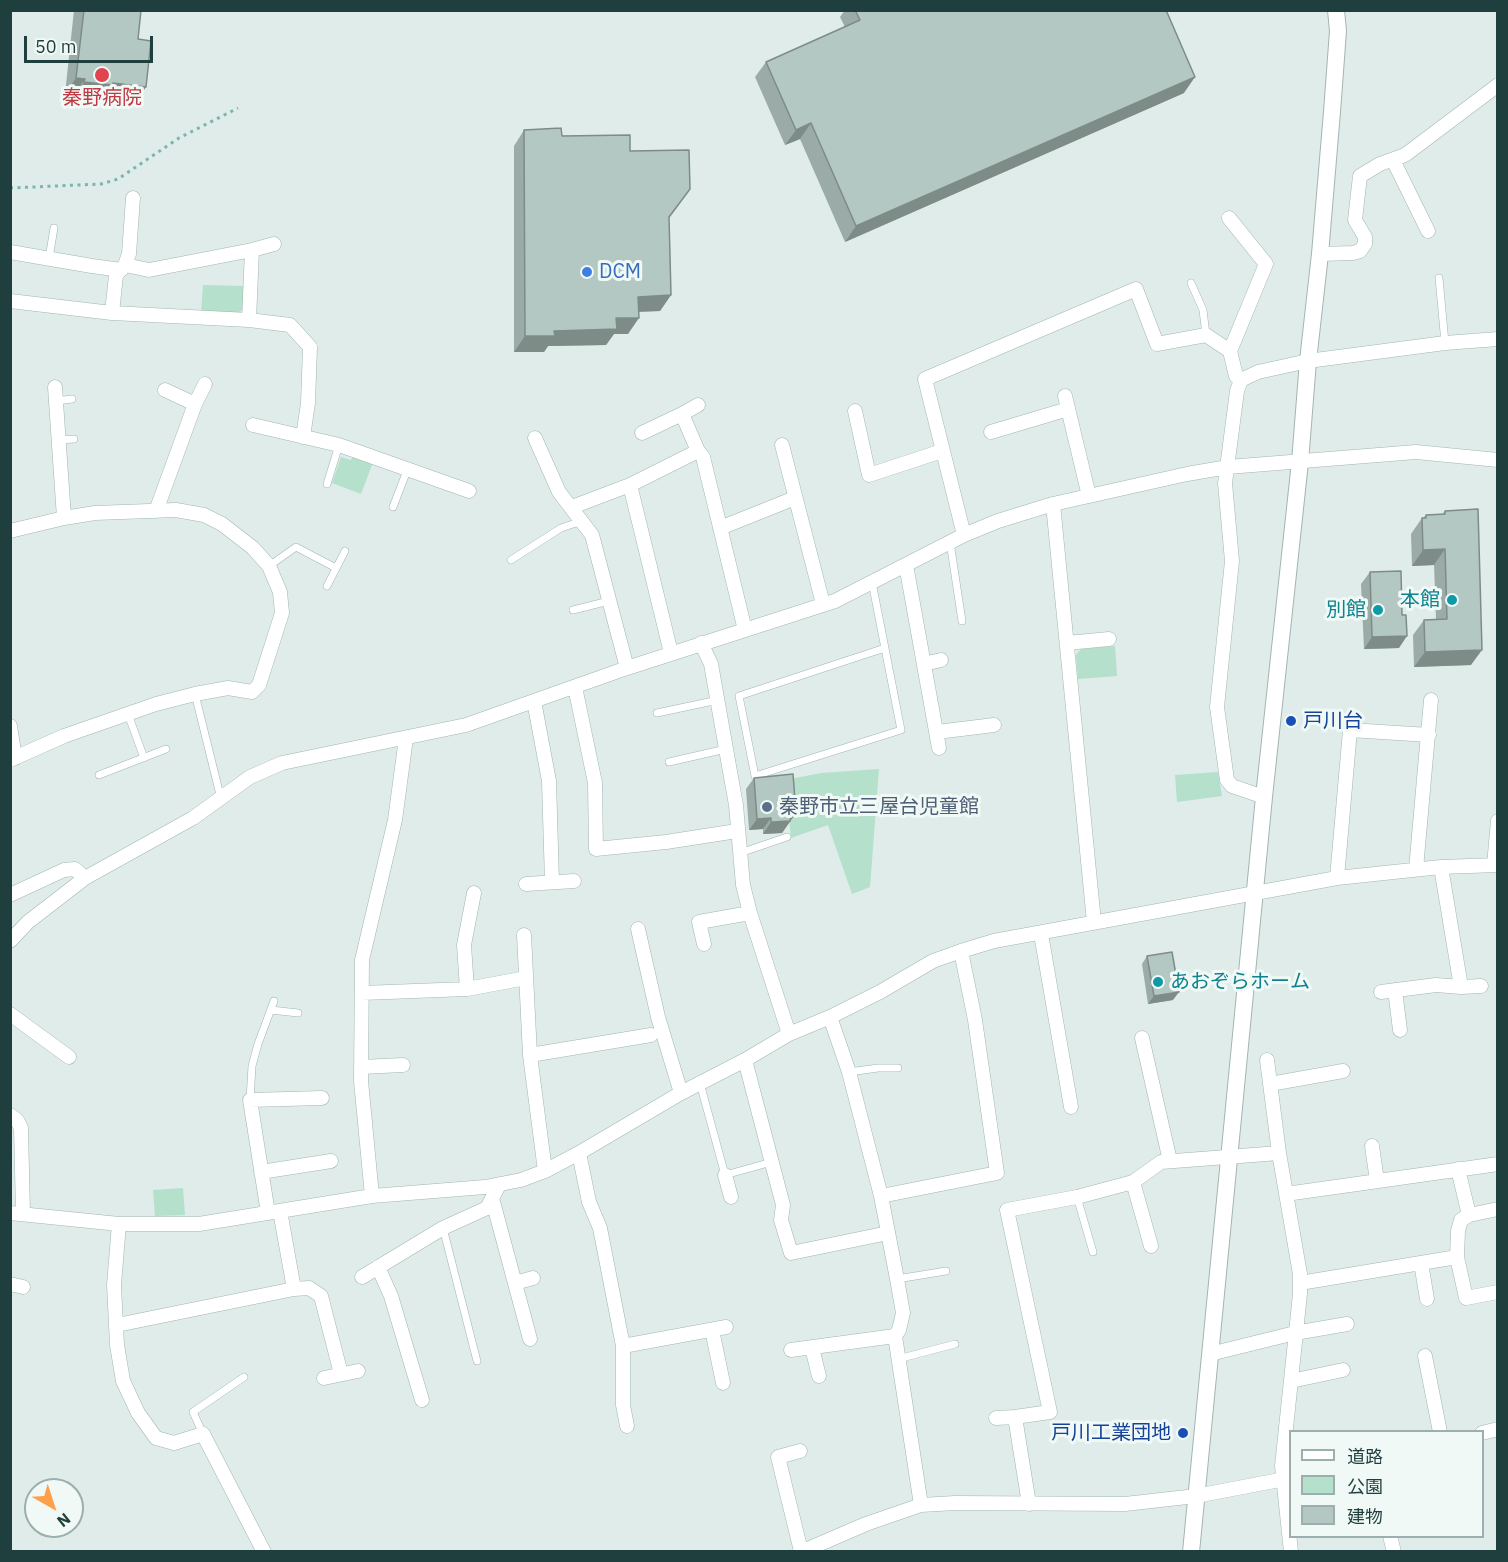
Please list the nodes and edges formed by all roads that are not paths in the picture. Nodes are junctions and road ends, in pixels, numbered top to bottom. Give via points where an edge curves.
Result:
1 (1336, 10) edge
2 (1497, 85) edge
3 (1393, 160) junction
4 (133, 198) dead end
5 (1229, 218) dead end
6 (54, 228) dead end
7 (1428, 231) dead end
8 (274, 244) dead end
9 (252, 250) junction
10 (10, 252) edge
11 (1320, 254) junction
12 (49, 259) junction
13 (123, 267) junction
14 (1439, 278) dead end
15 (1191, 283) dead end
16 (10, 301) edge
17 (112, 313) junction
18 (249, 320) junction
19 (1206, 335) junction
20 (1497, 339) edge
21 (1445, 343) junction
22 (1230, 351) junction
23 (1308, 361) junction
24 (1241, 380) junction
25 (205, 384) dead end
26 (165, 390) dead end
27 (56, 394) joint
28 (72, 399) dead end
29 (195, 404) junction
30 (698, 405) dead end
31 (855, 411) dead end
32 (1004, 412) dead end
33 (682, 414) junction
34 (253, 425) dead end
35 (1009, 426) junction
36 (991, 432) dead end
37 (642, 433) dead end
38 (303, 437) junction
39 (535, 438) dead end
40 (74, 439) dead end
41 (59, 440) junction
42 (339, 445) junction
43 (782, 445) dead end
44 (698, 451) junction
45 (942, 451) junction
46 (1497, 460) edge
47 (1300, 462) junction
48 (1228, 467) junction
49 (408, 468) junction
50 (327, 484) dead end
51 (630, 485) junction
52 (469, 491) dead end
53 (1089, 496) junction
54 (795, 498) junction
55 (1053, 504) junction
56 (393, 507) dead end
57 (572, 507) junction
58 (156, 511) junction
59 (64, 518) junction
60 (582, 520) junction
61 (720, 528) junction
62 (10, 531) edge
63 (964, 535) junction
64 (950, 542) junction
65 (345, 551) dead end
66 (511, 560) dead end
67 (906, 565) junction
68 (269, 566) junction
69 (336, 568) junction
70 (872, 582) junction
71 (327, 586) dead end
72 (609, 600) junction
73 (823, 604) junction
74 (573, 610) dead end
75 (962, 621) dead end
76 (745, 630) junction
77 (1109, 639) dead end
78 (701, 643) junction
79 (1067, 643) junction
80 (885, 648) dead end
81 (671, 654) junction
82 (941, 660) dead end
83 (924, 664) junction
84 (627, 668) junction
85 (575, 687) junction
86 (195, 694) junction
87 (718, 700) junction
88 (1431, 700) dead end
89 (534, 701) junction
90 (657, 713) dead end
91 (129, 714) junction
92 (994, 725) dead end
93 (10, 726) edge
94 (937, 732) junction
95 (1428, 735) junction
96 (406, 738) junction
97 (726, 748) junction
98 (939, 748) dead end
99 (166, 749) dead end
100 (144, 758) junction
101 (13, 759) edge
102 (669, 762) dead end
103 (99, 775) dead end
104 (1264, 797) junction
105 (221, 799) junction
106 (1497, 821) edge
107 (737, 831) junction
108 (787, 837) dead end
109 (740, 853) junction
110 (1496, 865) edge
111 (1441, 867) junction
112 (1416, 869) junction
113 (85, 878) junction
114 (1337, 878) junction
115 (574, 881) dead end
116 (552, 882) junction
117 (526, 884) dead end
118 (1255, 892) junction
119 (474, 893) dead end
120 (10, 895) edge
121 (750, 913) junction
122 (1094, 922) junction
123 (638, 929) dead end
124 (1041, 934) junction
125 (524, 935) dead end
126 (10, 941) edge
127 (704, 944) dead end
128 (961, 951) junction
129 (526, 978) junction
130 (1481, 986) dead end
131 (1461, 987) junction
132 (467, 989) junction
133 (363, 993) junction
134 (274, 1001) dead end
135 (270, 1010) junction
136 (298, 1013) dead end
137 (10, 1014) edge
138 (831, 1017) junction
139 (1400, 1030) dead end
140 (789, 1034) junction
141 (651, 1035) dead end
142 (1142, 1038) dead end
143 (530, 1055) junction
144 (69, 1057) dead end
145 (745, 1060) junction
146 (1267, 1060) dead end
147 (404, 1065) dead end
148 (361, 1067) junction
149 (898, 1068) dead end
150 (1343, 1071) dead end
151 (849, 1072) junction
152 (700, 1083) junction
153 (1270, 1084) junction
154 (681, 1093) junction
155 (322, 1098) dead end
156 (250, 1100) junction
157 (1071, 1107) dead end
158 (10, 1115) edge
159 (1372, 1146) dead end
160 (579, 1153) junction
161 (1279, 1153) junction
162 (1229, 1156) junction
163 (331, 1161) dead end
164 (1170, 1161) junction
165 (772, 1162) junction
166 (1497, 1164) edge
167 (1458, 1169) junction
168 (544, 1171) junction
169 (261, 1172) junction
170 (725, 1175) junction
171 (1377, 1181) junction
172 (1133, 1182) junction
173 (499, 1185) junction
174 (1286, 1194) junction
175 (372, 1196) junction
176 (880, 1196) junction
177 (731, 1197) dead end
178 (1077, 1197) junction
179 (492, 1198) junction
180 (1497, 1209) edge
181 (274, 1212) junction
182 (17, 1213) edge
183 (1469, 1215) junction
184 (119, 1224) junction
185 (443, 1228) junction
186 (888, 1233) junction
187 (1151, 1246) dead end
188 (1093, 1252) dead end
189 (1457, 1257) junction
190 (1421, 1263) junction
191 (378, 1268) junction
192 (946, 1271) dead end
193 (362, 1277) dead end
194 (533, 1278) dead end
195 (897, 1279) junction
196 (515, 1283) junction
197 (1300, 1283) junction
198 (294, 1289) junction
199 (1497, 1292) edge
200 (1426, 1299) dead end
201 (1347, 1324) dead end
202 (117, 1325) junction
203 (726, 1327) dead end
204 (712, 1330) junction
205 (1295, 1333) junction
206 (895, 1336) junction
207 (530, 1339) dead end
208 (955, 1344) dead end
209 (623, 1346) junction
210 (812, 1348) junction
211 (791, 1350) dead end
212 (1210, 1354) junction
213 (1425, 1356) dead end
214 (898, 1359) junction
215 (477, 1361) dead end
216 (1343, 1370) dead end
217 (358, 1371) dead end
218 (341, 1374) junction
219 (819, 1376) dead end
220 (244, 1377) dead end
221 (324, 1378) dead end
222 (1291, 1381) junction
223 (723, 1383) dead end
224 (422, 1400) dead end
225 (1015, 1417) junction
226 (996, 1418) dead end
227 (627, 1426) dead end
228 (1440, 1430) edge
229 (202, 1434) junction
230 (800, 1451) dead end
231 (1287, 1479) edge
232 (1196, 1496) junction
233 (1029, 1503) junction
234 (921, 1505) junction
235 (1289, 1515) edge
236 (264, 1551) edge
237 (801, 1551) edge
238 (1191, 1551) edge

1 - 11 street via 1338,31
2 - 3 street
3 - 7 street
3 - 11 street via 1360,176 1355,220 1365,244 1360,251
4 - 13 street via 129,254
5 - 22 street via 1266,264
6 - 12 lane
8 - 9 street
9 - 13 street via 149,270
9 - 18 street
10 - 12 street
11 - 23 street
12 - 13 street
13 - 17 street via 116,275
14 - 21 lane
15 - 19 lane via 1203,310
16 - 17 street
17 - 18 street
18 - 38 street via 290,326 310,347
19 - 22 street
19 - 45 street via 1157,344 1136,289 925,379
20 - 21 street
21 - 23 street
22 - 24 street via 1236,376
23 - 24 street via 1258,372
23 - 47 street
24 - 48 street
25 - 29 street
26 - 29 street
27 - 28 lane
27 - 41 street
29 - 58 street
30 - 33 street
31 - 45 street via 869,475
32 - 35 street
33 - 37 street
33 - 44 street
34 - 38 street
35 - 36 street
35 - 53 street via 1067,403
38 - 42 street
39 - 57 street via 559,492
40 - 41 lane
41 - 59 street
42 - 49 street
42 - 50 lane
43 - 54 street
44 - 51 street
44 - 61 street via 703,457
45 - 63 street
46 - 47 street via 1416,452
47 - 48 street
47 - 104 street
48 - 53 street
48 - 104 street via 1225,483 1232,561 1217,707 1221,745 1227,780 1232,786
49 - 52 street
49 - 56 lane
51 - 57 street
51 - 81 street
53 - 55 street
54 - 61 street
54 - 73 street
55 - 63 street
55 - 79 street
57 - 60 street
58 - 59 street
58 - 68 street via 204,515 253,548
59 - 62 street
60 - 66 lane via 561,528
60 - 72 street via 592,535
61 - 76 street
63 - 64 street
64 - 67 street
64 - 75 lane
65 - 69 lane
67 - 70 street
67 - 83 street
68 - 69 lane via 296,547
68 - 86 street via 280,592 282,613 259,686 252,692 228,688
69 - 71 lane
70 - 73 street
70 - 80 lane via 884,639 901,730 755,776 739,696
72 - 74 lane
72 - 84 street
73 - 76 street
76 - 78 street
77 - 79 street
78 - 81 street
78 - 87 street via 711,664
79 - 122 street
81 - 84 street
82 - 83 street
83 - 94 street
84 - 85 street
85 - 89 street
85 - 107 street via 595,783 596,849
86 - 91 street
86 - 105 lane
87 - 90 lane
87 - 97 street
88 - 95 street
89 - 96 street via 466,725
89 - 116 street via 549,781
91 - 100 lane
91 - 101 street
92 - 94 street
93 - 101 street
94 - 98 street
95 - 112 street
95 - 114 street via 1350,730
96 - 105 street via 282,763 250,777
96 - 133 street via 395,820 363,960
97 - 102 lane
97 - 107 street
99 - 100 lane
100 - 103 lane
104 - 118 street
105 - 113 street
106 - 110 street
107 - 109 street
108 - 109 lane
109 - 121 street
110 - 111 street
111 - 112 street
111 - 131 street
112 - 114 street
113 - 120 street via 75,869 64,870
113 - 126 street
114 - 118 street
115 - 116 street
116 - 117 street
118 - 122 street
118 - 162 street
119 - 132 street via 464,945
121 - 127 street via 699,922
121 - 140 street
122 - 124 street
123 - 154 street
124 - 128 street
124 - 157 street
125 - 129 street
128 - 138 street
128 - 176 street via 997,1173
129 - 132 street
129 - 143 street
130 - 131 street
131 - 139 street via 1436,985 1388,991
132 - 133 street
133 - 148 street
134 - 135 lane
135 - 136 lane
135 - 156 lane via 252,1066
137 - 144 street
138 - 140 street
138 - 151 street
140 - 145 street
141 - 143 street
142 - 164 street
143 - 168 street
145 - 152 street
145 - 165 street
146 - 153 street
147 - 148 street
148 - 175 street
149 - 151 lane
150 - 153 street
151 - 176 street
152 - 154 street
152 - 170 lane
153 - 161 street
154 - 160 street
155 - 156 street
156 - 169 street
158 - 182 street via 21,1128
159 - 171 street
160 - 168 street
160 - 209 street via 589,1203 600,1228
161 - 162 street
161 - 174 street
162 - 164 street
162 - 212 street
163 - 169 street
164 - 172 street via 1161,1162
165 - 170 lane
165 - 186 street via 783,1205 781,1220 791,1253
166 - 167 street
167 - 171 street
167 - 183 street
168 - 173 street
169 - 181 street
170 - 177 street
171 - 174 street
172 - 178 street
172 - 187 street
173 - 175 street
173 - 179 street
174 - 197 street
175 - 181 street
176 - 186 street
178 - 188 lane
178 - 225 street via 1007,1210 1050,1412
179 - 185 street via 487,1208
179 - 196 street
180 - 183 street
181 - 184 street via 199,1224
181 - 198 street
182 - 184 street
183 - 189 street via 1461,1220
184 - 202 street via 114,1285
185 - 191 street
185 - 215 lane
186 - 195 street
189 - 190 street
189 - 199 street via 1466,1298
190 - 197 street via 1397,1261
190 - 200 street
191 - 193 street
191 - 224 street via 391,1296
192 - 195 lane
194 - 196 street
195 - 206 street via 903,1313
196 - 207 street
197 - 205 street
198 - 202 street
198 - 218 street via 309,1288 321,1296
201 - 205 street
202 - 229 street via 123,1381 138,1413 156,1438 174,1443
203 - 204 street
204 - 209 street
204 - 223 street
205 - 212 street
205 - 222 street
206 - 210 street
206 - 214 street
208 - 214 lane
209 - 227 street via 622,1405
210 - 211 street
210 - 219 street
212 - 232 street
213 - 228 street
214 - 234 street
216 - 222 street
217 - 218 street
218 - 221 street
220 - 229 lane via 193,1412
222 - 231 street via 1283,1455
225 - 226 street
225 - 233 street
229 - 236 street
230 - 237 street via 778,1457
231 - 232 street
231 - 235 street
232 - 233 street via 1125,1504
232 - 238 street
233 - 234 street
234 - 237 street

